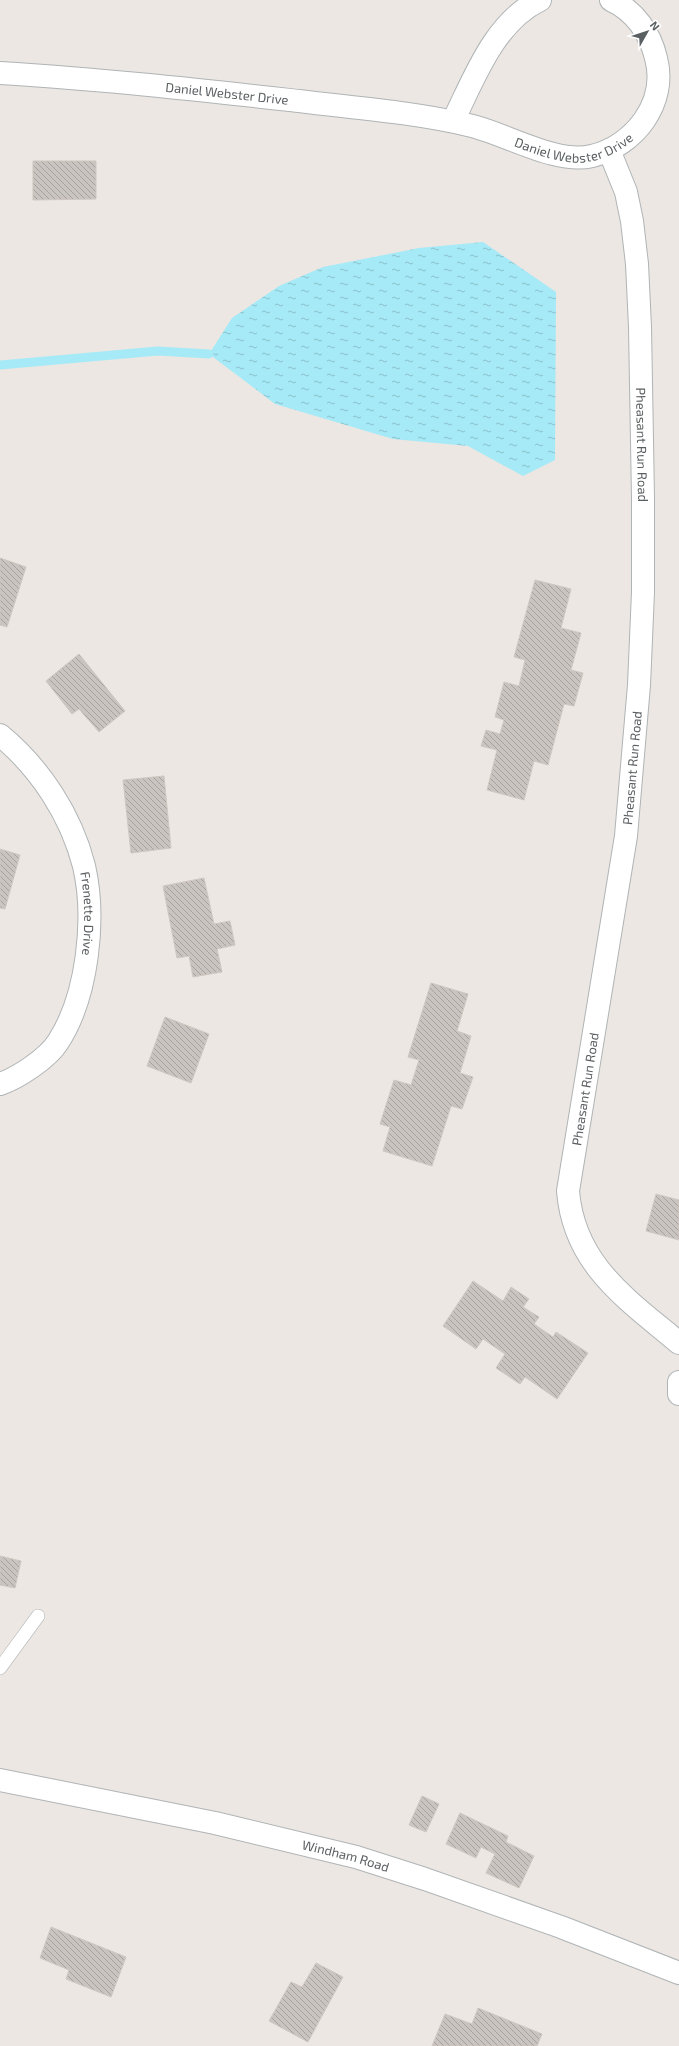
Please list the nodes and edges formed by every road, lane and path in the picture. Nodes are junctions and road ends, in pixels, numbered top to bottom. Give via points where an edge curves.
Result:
1 (540, 0) edge
2 (611, 0) edge
3 (0, 73) edge
4 (453, 121) junction
5 (609, 150) junction
6 (0, 735) edge
7 (0, 1084) edge
8 (679, 1343) edge
9 (679, 1382) edge
10 (679, 1394) edge
11 (38, 1616) dead end
12 (0, 1668) edge
13 (0, 1780) edge
14 (679, 1973) edge

1 - 4 street via 516,16 498,36
2 - 5 street, Daniel Webster Drive via 633,15 644,29 658,62 658,80 655,98 638,130
3 - 4 street, Daniel Webster Drive via 62,76 208,91
4 - 5 street, Daniel Webster Drive via 572,158 591,156
5 - 8 street, Pheasant Run Road via 626,192 637,264 643,592 639,685 626,836 568,1191 574,1226 580,1243 589,1257 624,1297
6 - 7 street, Frenette Drive via 35,771 57,800 84,866 89,900 88,944 73,1012 58,1043 32,1067
9 - 10 street
11 - 12 lane
13 - 14 street, Windham Road via 215,1823 356,1857 525,1914

